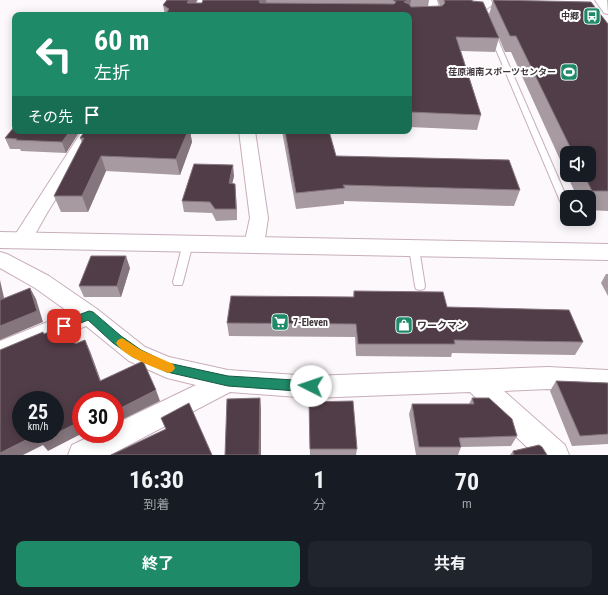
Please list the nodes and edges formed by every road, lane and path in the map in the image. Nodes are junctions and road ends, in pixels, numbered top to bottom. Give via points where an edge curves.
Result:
1 (202, 0) edge
2 (432, 0) edge
3 (601, 0) edge
4 (498, 2) edge
5 (608, 10) edge
6 (197, 12) edge
7 (412, 16) edge
8 (88, 134) edge
9 (247, 134) edge
10 (560, 192) edge
11 (11, 240) edge
12 (188, 243) junction
13 (254, 245) junction
14 (414, 248) junction
15 (608, 252) edge
16 (0, 259) edge
17 (178, 282) dead end
18 (420, 286) dead end
19 (89, 315) junction
20 (0, 352) edge
21 (228, 381) junction
22 (475, 381) junction
23 (608, 381) edge
24 (82, 455) edge
25 (555, 455) edge

1 - 6 street
2 - 7 street via 435,16
3 - 5 street
4 - 10 lane via 484,14
8 - 11 street via 38,212
9 - 13 street via 259,218
11 - 12 street
12 - 13 street
12 - 17 lane
13 - 14 street
14 - 15 street
14 - 18 lane
16 - 19 street via 42,282
19 - 20 street
19 - 21 street via 137,354 167,367
21 - 22 street via 311,386
21 - 24 street
22 - 23 street via 548,378
22 - 25 street

